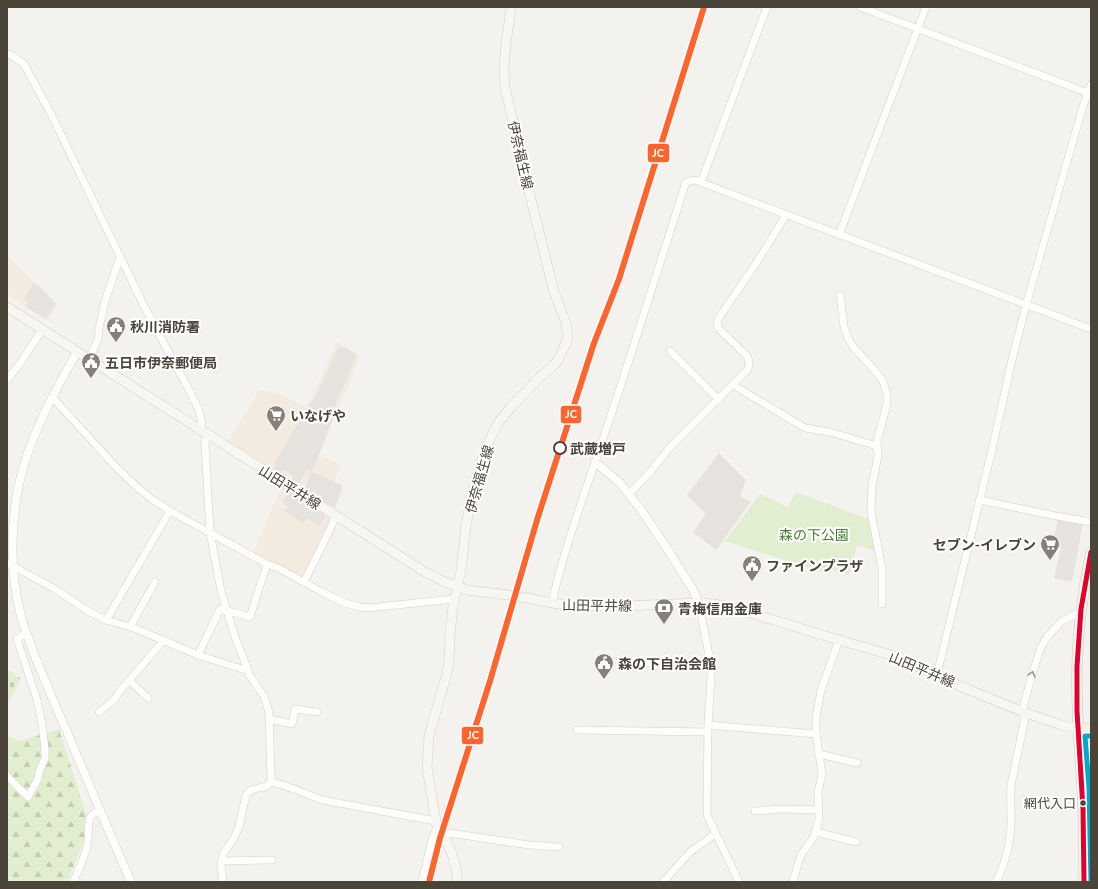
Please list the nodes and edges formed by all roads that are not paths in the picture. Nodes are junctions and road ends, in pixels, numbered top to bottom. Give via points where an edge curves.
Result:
1 (511, 7) edge
2 (767, 7) edge
3 (860, 7) edge
4 (926, 7) edge
5 (918, 29) junction
6 (7, 54) edge
7 (1091, 85) edge
8 (1089, 94) edge
9 (701, 182) junction
10 (786, 215) junction
11 (839, 235) junction
12 (120, 256) junction
13 (840, 295) dead end
14 (1026, 305) junction
15 (7, 307) edge
16 (1091, 329) edge
17 (42, 330) junction
18 (670, 351) dead end
19 (77, 352) junction
20 (89, 359) junction
21 (7, 380) edge
22 (733, 386) junction
23 (52, 397) junction
24 (719, 400) junction
25 (204, 432) junction
26 (877, 446) junction
27 (595, 462) junction
28 (629, 494) junction
29 (980, 500) junction
30 (170, 511) junction
31 (336, 516) junction
32 (1091, 522) edge
33 (210, 532) junction
34 (1091, 552) edge
35 (267, 564) junction
36 (10, 565) edge
37 (155, 582) dead end
38 (304, 582) junction
39 (457, 587) junction
40 (454, 599) junction
41 (552, 603) junction
42 (699, 603) junction
43 (882, 604) dead end
44 (227, 611) junction
45 (1082, 611) junction
46 (106, 620) junction
47 (130, 627) junction
48 (26, 633) junction
49 (164, 640) junction
50 (839, 640) junction
51 (198, 655) junction
52 (248, 670) junction
53 (937, 674) junction
54 (130, 681) junction
55 (148, 698) dead end
56 (100, 712) dead end
57 (317, 712) dead end
58 (1024, 712) junction
59 (270, 719) junction
60 (708, 728) junction
61 (1078, 729) junction
62 (1091, 729) edge
63 (578, 730) dead end
64 (816, 734) junction
65 (820, 754) junction
66 (857, 763) dead end
67 (7, 776) edge
68 (272, 781) junction
69 (100, 810) junction
70 (819, 810) junction
71 (755, 811) dead end
72 (437, 824) junction
73 (816, 832) junction
74 (715, 834) junction
75 (445, 839) junction
76 (856, 842) dead end
77 (558, 847) dead end
78 (272, 860) dead end
79 (222, 861) junction
80 (74, 882) edge
81 (131, 882) edge
82 (223, 882) edge
83 (422, 882) edge
84 (457, 882) edge
85 (663, 882) edge
86 (739, 882) edge
87 (793, 882) edge
88 (996, 882) edge
89 (1084, 882) edge

1 - 39 main road, 伊奈福生線 via 505,56 505,87 552,285 568,336 558,360 512,406 498,423 488,443 474,486
2 - 9 street
3 - 5 street
4 - 5 street
5 - 8 street
5 - 11 street
6 - 12 street via 24,64 29,72
7 - 8 street
8 - 14 street via 1083,106
9 - 10 street
9 - 27 street via 686,182
10 - 11 street
10 - 22 street via 758,262 718,319 719,329 748,357 748,369
11 - 14 street
12 - 20 street via 104,301 98,339
12 - 25 street via 198,408
13 - 26 street via 848,338 883,381 887,395
14 - 16 street
14 - 29 street
15 - 17 main road, 山田平井線
17 - 19 main road, 山田平井線
17 - 21 street via 20,365
18 - 24 street
19 - 20 main road, 山田平井線
19 - 23 street
20 - 25 main road, 山田平井線
22 - 24 street
22 - 26 street via 805,428 830,432
23 - 30 street via 116,467 139,489
23 - 36 street via 31,443 19,485
24 - 28 street via 671,446
25 - 31 main road, 山田平井線
25 - 33 street
26 - 43 street via 871,512 882,568
27 - 28 street via 620,482
27 - 41 street via 556,582
28 - 42 street via 666,547
29 - 32 street
29 - 53 street
30 - 33 street
30 - 46 street
31 - 38 street
31 - 39 main road, 山田平井線 via 425,572
33 - 35 street
33 - 44 street
34 - 45 main road
35 - 38 street
35 - 44 street via 250,617
36 - 46 street
36 - 48 street
37 - 47 street
38 - 40 street via 345,603 368,608
39 - 40 main road, 伊奈福生線
39 - 41 main road, 山田平井線
40 - 72 main road, 伊奈福生線 via 450,660 429,736 427,768
41 - 42 main road, 山田平井線 via 588,607
42 - 50 main road, 山田平井線 via 731,607
42 - 60 street via 711,679
44 - 51 street via 220,609
44 - 52 street
58 -> 45 street via 1041,647 1062,621
45 - 61 main road via 1078,638
46 - 47 street
47 - 49 street
48 - 67 street via 17,639 37,700 45,758 28,797
48 - 69 street
49 - 51 street
49 - 54 street
50 - 53 main road, 山田平井線 via 891,655
50 - 64 street via 821,690
51 - 52 street
52 - 59 street via 264,696
53 - 58 main road, 山田平井線
54 - 55 street
54 - 56 street via 115,700
57 - 59 street via 295,709 292,724
58 - 61 main road, 山田平井線
58 - 88 street via 1011,785 1008,848
59 - 68 street
60 - 63 street
60 - 64 street
60 - 74 street via 706,811
61 - 62 main road
61 - 89 main road
64 - 65 street
65 - 66 street
65 - 70 street via 822,774 818,792
68 - 72 street via 322,800
68 - 79 street via 267,786 251,790 246,795 239,827 223,854
69 - 80 street via 90,816 88,840
69 - 81 street
70 - 71 street
70 - 73 street
72 - 75 main road, 伊奈福生線
72 - 83 street
73 - 76 street
73 - 87 street via 802,855
74 - 85 street via 690,852
74 - 86 street
75 - 77 street via 449,833
75 - 84 main road, 伊奈福生線 via 452,854
78 - 79 street
79 - 82 street

